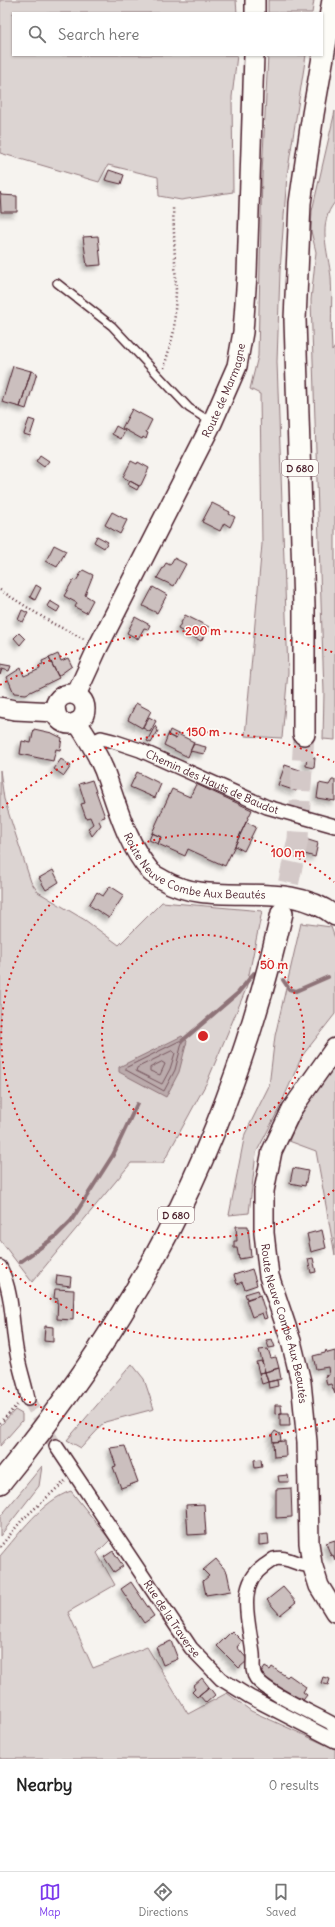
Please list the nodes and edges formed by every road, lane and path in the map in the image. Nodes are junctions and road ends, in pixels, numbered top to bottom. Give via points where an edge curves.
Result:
1 (255, 0) edge
2 (333, 0) edge
3 (255, 12) edge
4 (254, 56) edge
5 (173, 206) dead end
6 (57, 283) dead end
7 (161, 378) junction
8 (212, 423) junction
9 (0, 590) edge
10 (98, 647) junction
11 (76, 695) junction
12 (0, 707) edge
13 (56, 712) junction
14 (78, 722) junction
15 (304, 734) tunnel mouth
16 (91, 743) junction
17 (335, 826) edge
18 (282, 913) tunnel mouth
19 (335, 916) edge
20 (335, 1048) edge
21 (0, 1267) edge
22 (28, 1397) joint
23 (0, 1423) edge
24 (56, 1446) tunnel mouth
25 (73, 1474) junction
26 (0, 1483) edge
27 (0, 1548) edge
28 (312, 1564) junction
29 (333, 1604) edge
30 (335, 1728) edge
31 (335, 1741) edge

1 - 3 main road
2 - 15 main road, D 680 via 300,203 295,320 304,607
4 - 8 main road, Route de Marmagne via 244,332 237,366
5 - 7 path via 176,291 174,331
6 - 7 lane via 112,326
7 - 8 lane via 189,408
8 - 10 main road, Route de Marmagne
9 - 10 path via 52,623
10 - 11 main road, Route de Marmagne
11 - 13 main road via 63,696 57,703
11 - 14 main road via 85,706 84,715
12 - 13 main road
13 - 14 main road via 64,722
14 - 16 main road, Route Neuve Combe Aux Beautés
16 - 17 street, Chemin des Hauts de Baudot via 101,738 140,750 266,807
16 - 19 main road, Route Neuve Combe Aux Beautés via 103,769 125,833 151,873 172,886 193,890 301,899 324,907
18 - 26 main road, D 680 via 254,1019 229,1092 167,1234 129,1301 76,1382
20 - 28 main road, Route Neuve Combe Aux Beautés via 292,1109 272,1151 264,1191 264,1233 269,1276 291,1341 301,1382 308,1442 309,1543
21 - 22 street via 12,1306 16,1354
22 - 23 path
24 - 25 street, Rue de la Traverse
25 - 27 path via 22,1520
25 - 31 street, Rue de la Traverse via 191,1648 221,1679
28 - 29 main road, Route Neuve Combe Aux Beautés via 319,1586
28 - 30 street via 307,1566 285,1558 273,1560 258,1570 251,1580 248,1591 246,1618 255,1676 264,1686 332,1723

